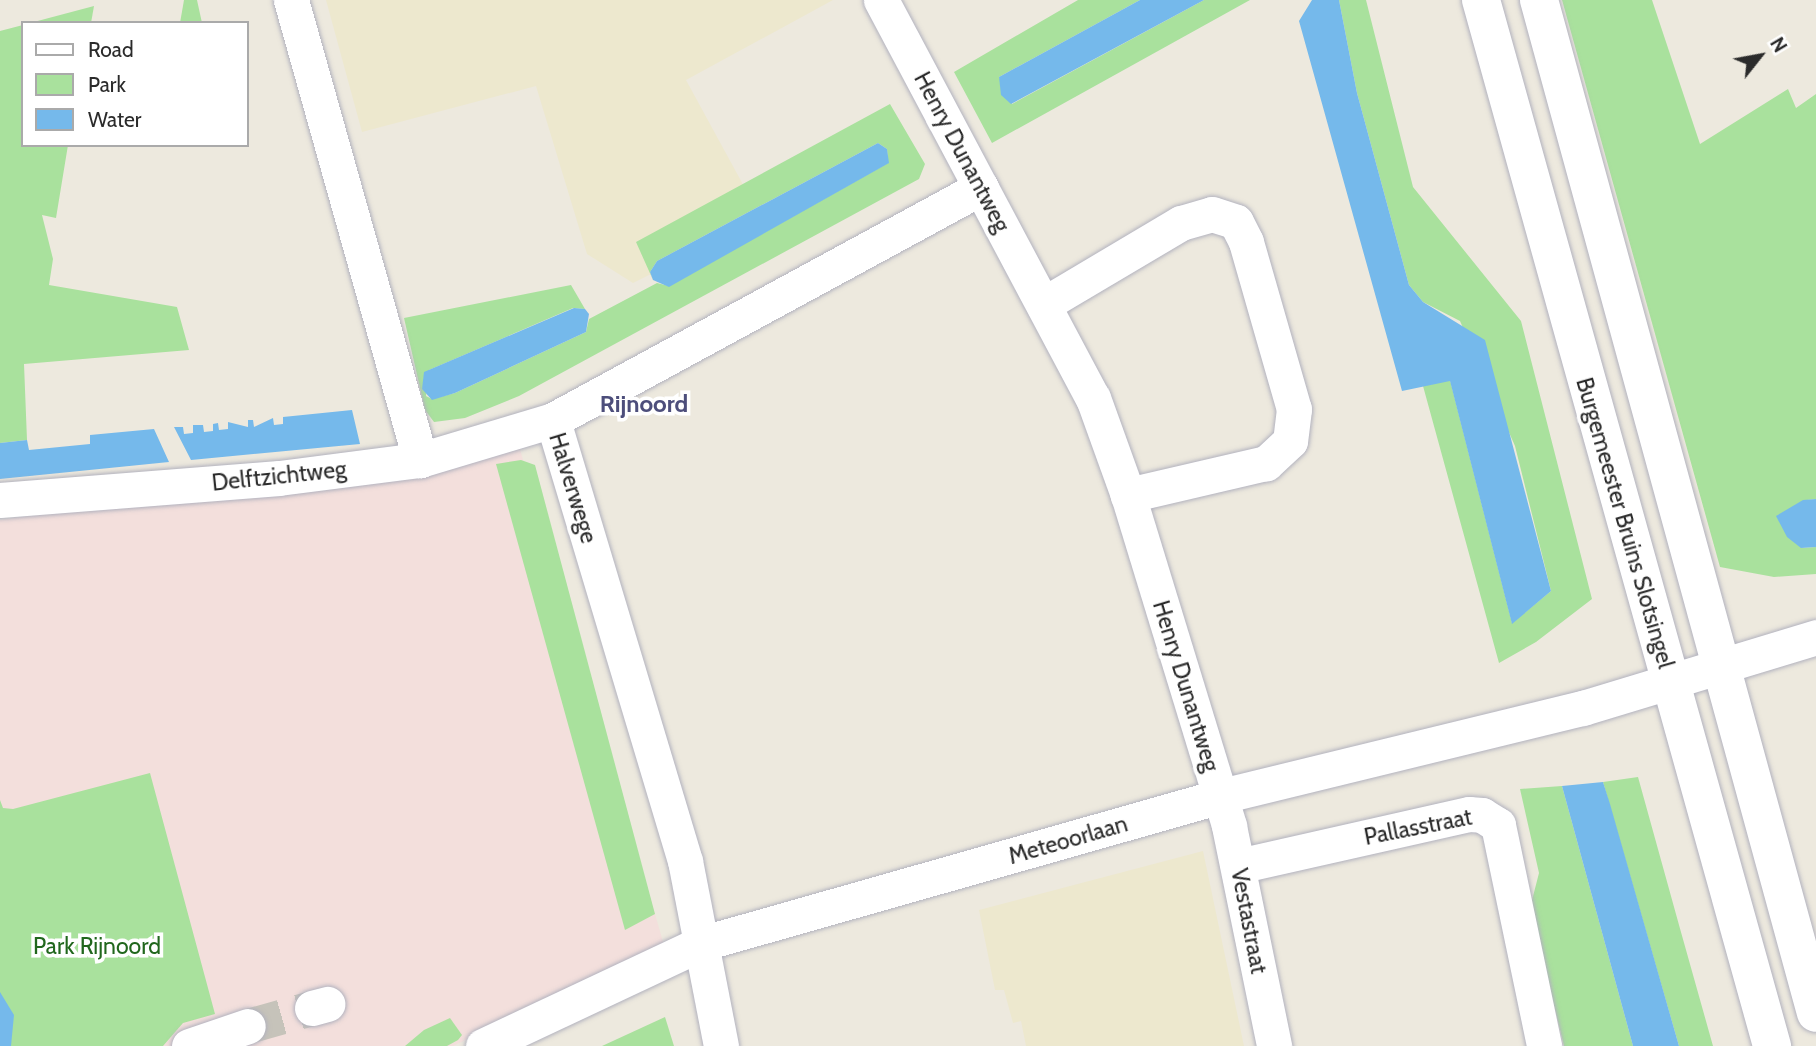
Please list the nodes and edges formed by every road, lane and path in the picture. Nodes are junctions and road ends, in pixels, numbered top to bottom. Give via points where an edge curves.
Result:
1 (291, 0) edge
2 (881, 0) edge
3 (1481, 0) edge
4 (1539, 0) edge
5 (981, 188) junction
6 (1046, 303) junction
7 (553, 420) junction
8 (420, 460) junction
9 (1128, 495) junction
10 (0, 500) edge
11 (1816, 637) edge
12 (1721, 667) junction
13 (1670, 681) junction
14 (1220, 796) junction
15 (1238, 866) junction
16 (700, 944) junction
17 (1816, 1013) edge
18 (248, 1026) tunnel mouth
19 (189, 1046) edge
20 (483, 1046) edge
21 (721, 1046) edge
22 (1274, 1046) edge
23 (1544, 1046) edge
24 (1772, 1046) edge

1 - 8 street
2 - 5 street, Henry Dunantweg
3 - 13 main road, Burgemeester Bruins Slotsingel
4 - 12 main road
5 - 6 street, Henry Dunantweg
5 - 7 street, Halverwege
6 - 9 street, Henry Dunantweg via 1093,398
6 - 9 street via 1181,223 1212,214 1236,222 1246,242 1294,409 1290,441 1266,463
7 - 8 street, Delftzichtweg
7 - 16 street, Halverwege via 685,861
8 - 10 street, Delftzichtweg via 279,478
9 - 14 street, Henry Dunantweg
11 - 12 street, Meteoorlaan
12 - 13 street, Meteoorlaan
12 - 17 main road
13 - 14 street, Meteoorlaan via 1583,708
13 - 24 main road, Burgemeester Bruins Slotsingel
14 - 15 street, Vestastraat
14 - 16 street, Meteoorlaan
15 - 22 street, Vestastraat
15 - 23 street, Pallasstraat via 1469,814 1482,815 1498,825
16 - 20 street, Meteoorlaan
16 - 21 street, Halverwege
18 - 19 street

